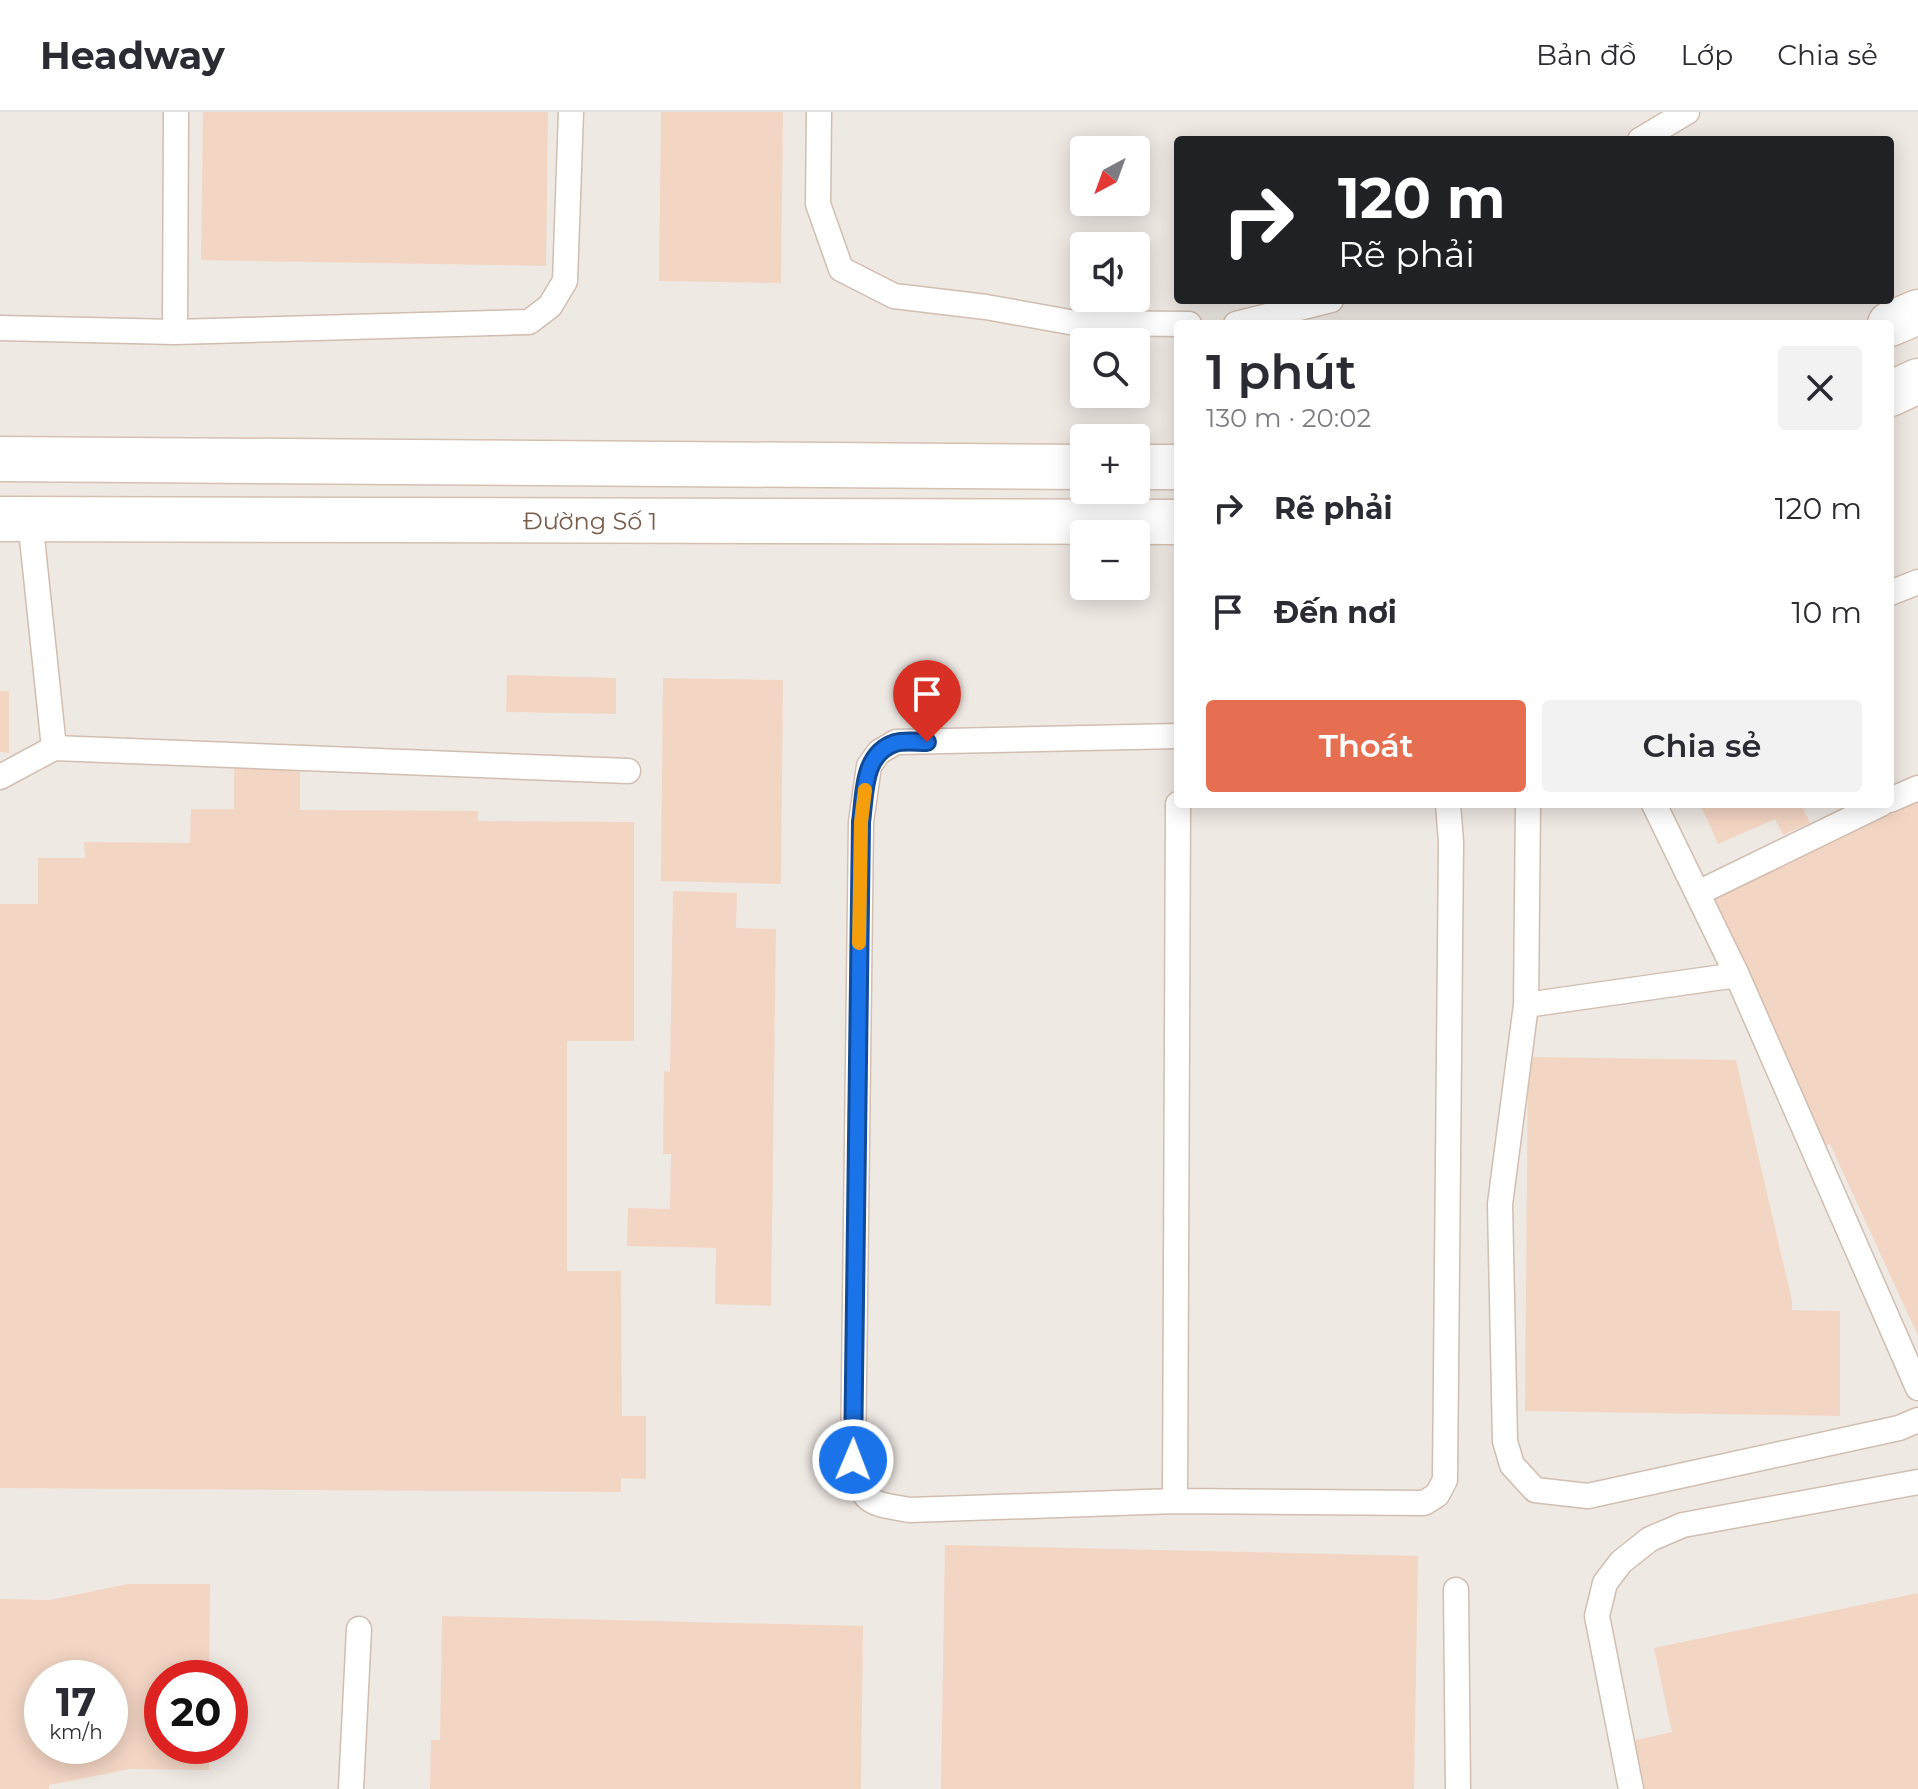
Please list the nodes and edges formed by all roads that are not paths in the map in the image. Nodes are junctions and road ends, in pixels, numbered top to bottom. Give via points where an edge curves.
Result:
1 (176, 112) edge
2 (571, 112) edge
3 (819, 112) edge
4 (1687, 112) edge
5 (1647, 136) edge
6 (1315, 304) edge
7 (1918, 312) edge
8 (1252, 320) edge
9 (1894, 322) edge
10 (1174, 324) edge
11 (0, 328) edge
12 (175, 332) junction
13 (1918, 381) edge
14 (1894, 392) edge
15 (0, 459) edge
16 (1070, 467) edge
17 (1150, 467) edge
18 (1174, 467) edge
19 (15, 519) edge
20 (1174, 522) edge
21 (1918, 582) edge
22 (1894, 591) edge
23 (1174, 736) edge
24 (54, 748) junction
25 (628, 771) dead end
26 (0, 777) edge
27 (1918, 788) edge
28 (1894, 798) edge
29 (1178, 808) edge
30 (1448, 808) edge
31 (1528, 808) edge
32 (1656, 808) edge
33 (1873, 808) edge
34 (1698, 893) junction
35 (1737, 975) junction
36 (1526, 1005) junction
37 (1918, 1388) edge
38 (1918, 1420) edge
39 (1918, 1482) edge
40 (1175, 1501) junction
41 (1456, 1590) dead end
42 (359, 1629) dead end
43 (351, 1789) edge
44 (1458, 1789) edge
45 (1631, 1789) edge

1 - 12 lane
2 - 12 lane via 565,281 550,306 529,322
3 - 10 lane via 818,204 841,269 894,296 1075,323
4 - 5 lane
6 - 8 lane
7 - 9 street
11 - 12 lane
13 - 14 street
15 - 16 street
17 - 18 street
19 - 20 street, Đường Số 1
19 - 24 lane
21 - 22 lane
23 - 40 lane via 896,742 869,766 861,822 853,1460 859,1487 873,1504 910,1510
24 - 25 lane
24 - 26 lane
27 - 28 lane
29 - 40 lane
30 - 40 lane via 1445,1480 1437,1495 1424,1503
31 - 36 lane
32 - 34 lane
33 - 34 lane
34 - 35 lane
35 - 36 lane
35 - 37 lane
36 - 38 lane via 1500,1204 1505,1441 1512,1465 1535,1490 1588,1496
39 - 45 lane via 1683,1525 1650,1539 1621,1562 1605,1583 1597,1616
41 - 44 lane
42 - 43 lane

